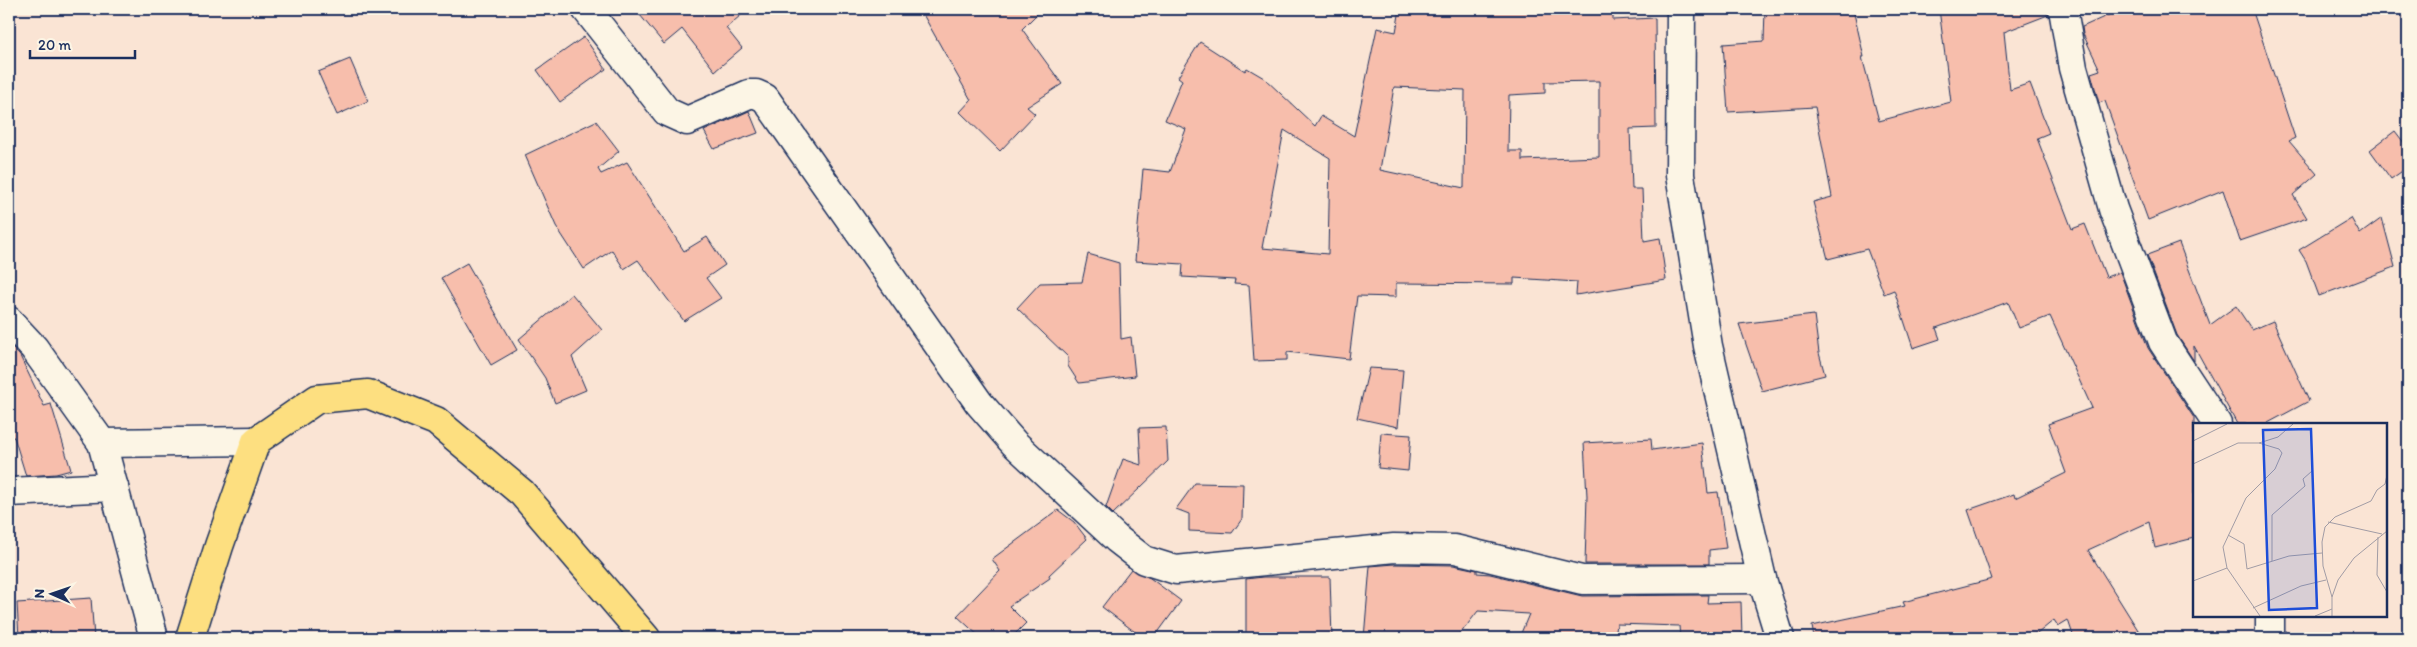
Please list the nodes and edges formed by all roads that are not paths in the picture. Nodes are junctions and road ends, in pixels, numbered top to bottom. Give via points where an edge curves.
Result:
1 (586, 9) edge
2 (1681, 9) edge
3 (2063, 9) edge
4 (9, 321) edge
5 (2215, 423) edge
6 (256, 441) junction
7 (102, 443) junction
8 (114, 487) junction
9 (9, 492) edge
10 (1762, 579) junction
11 (2270, 617) edge
12 (154, 638) edge
13 (190, 638) edge
14 (646, 638) edge
15 (1780, 638) edge
16 (2270, 638) edge

1 - 10 street via 667,112 680,119 686,121 749,94 765,98 980,403 1014,443 1144,560 1176,570 1394,548 1454,549 1582,580
2 - 10 street via 1680,175 1708,346
3 - 5 street via 2073,68 2113,210 2163,342
4 - 7 street via 34,348
6 - 7 street
6 - 13 main road
6 - 14 main road via 317,398 368,394 436,421 522,493
7 - 8 street
8 - 9 street
8 - 12 street
10 - 15 street
11 - 16 street

